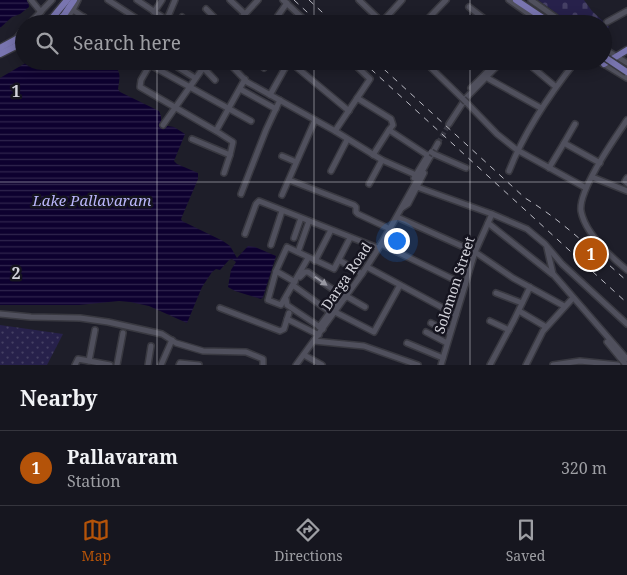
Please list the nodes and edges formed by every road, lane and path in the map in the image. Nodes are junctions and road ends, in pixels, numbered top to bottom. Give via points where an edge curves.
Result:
1 (31, 0) edge
2 (52, 0) edge
3 (67, 0) edge
4 (76, 0) edge
5 (108, 0) edge
6 (137, 0) edge
7 (162, 0) edge
8 (175, 0) edge
9 (230, 0) edge
10 (258, 0) edge
11 (359, 0) edge
12 (402, 0) edge
13 (446, 0) edge
14 (509, 0) edge
15 (516, 0) edge
16 (521, 0) edge
17 (531, 0) edge
18 (285, 2) edge
19 (469, 7) dead end
20 (206, 9) dead end
21 (73, 10) junction
22 (627, 11) edge
23 (41, 12) junction
24 (154, 12) junction
25 (38, 15) edge
26 (54, 15) edge
27 (64, 15) edge
28 (69, 15) edge
29 (81, 15) edge
30 (131, 15) edge
31 (160, 15) edge
32 (169, 15) edge
33 (212, 15) edge
34 (242, 15) edge
35 (244, 15) edge
36 (277, 15) edge
37 (299, 15) edge
38 (375, 15) edge
39 (390, 15) edge
40 (434, 15) edge
41 (479, 15) edge
42 (529, 15) edge
43 (538, 15) edge
44 (543, 15) edge
45 (553, 15) edge
46 (612, 19) edge
47 (15, 44) edge
48 (15, 45) edge
49 (0, 48) edge
50 (627, 50) edge
51 (0, 54) edge
52 (612, 54) edge
53 (616, 56) junction
54 (612, 58) edge
55 (612, 61) edge
56 (627, 63) edge
57 (612, 69) edge
58 (147, 70) edge
59 (162, 70) edge
60 (182, 70) edge
61 (201, 70) edge
62 (205, 70) edge
63 (236, 70) edge
64 (284, 70) edge
65 (300, 70) edge
66 (360, 70) edge
67 (433, 70) edge
68 (489, 70) edge
69 (494, 70) edge
70 (496, 70) edge
71 (536, 70) edge
72 (569, 70) edge
73 (627, 70) edge
74 (195, 78) junction
75 (627, 78) edge
76 (489, 79) junction
77 (215, 80) dead end
78 (245, 80) junction
79 (556, 87) junction
80 (189, 88) junction
81 (240, 89) junction
82 (270, 95) junction
83 (357, 98) junction
84 (280, 100) junction
85 (464, 100) junction
86 (175, 108) junction
87 (541, 108) junction
88 (276, 109) junction
89 (228, 110) junction
90 (349, 111) junction
91 (315, 120) junction
92 (454, 120) tunnel mouth
93 (627, 120) edge
94 (251, 121) dead end
95 (575, 124) dead end
96 (162, 125) dead end
97 (389, 130) junction
98 (216, 131) junction
99 (335, 131) junction
100 (192, 139) dead end
101 (347, 140) junction
102 (564, 143) junction
103 (518, 150) junction
104 (431, 153) junction
105 (230, 155) junction
106 (373, 155) junction
107 (282, 156) dead end
108 (382, 160) junction
109 (296, 162) junction
110 (600, 163) junction
111 (466, 168) dead end
112 (549, 168) junction
113 (331, 171) dead end
114 (509, 171) dead end
115 (224, 173) dead end
116 (416, 175) junction
117 (592, 177) junction
118 (627, 178) edge
119 (288, 180) junction
120 (627, 183) edge
121 (369, 184) dead end
122 (417, 187) junction
123 (586, 188) junction
124 (627, 191) edge
125 (242, 194) dead end
126 (282, 195) dead end
127 (402, 208) junction
128 (282, 211) junction
129 (492, 214) junction
130 (397, 217) junction
131 (300, 218) junction
132 (309, 221) junction
133 (488, 222) junction
134 (390, 229) junction
135 (330, 230) junction
136 (245, 234) dead end
137 (294, 238) dead end
138 (350, 238) junction
139 (545, 244) junction
140 (271, 245) dead end
141 (380, 246) junction
142 (298, 252) junction
143 (474, 252) junction
144 (308, 258) junction
145 (339, 260) junction
146 (316, 261) junction
147 (367, 267) junction
148 (627, 270) edge
149 (276, 271) junction
150 (362, 274) junction
151 (553, 274) junction
152 (294, 284) junction
153 (400, 285) junction
154 (465, 285) junction
155 (530, 287) junction
156 (570, 292) junction
157 (496, 293) dead end
158 (344, 297) junction
159 (572, 299) junction
160 (522, 303) junction
161 (564, 306) junction
162 (365, 307) dead end
163 (220, 308) dead end
164 (519, 311) junction
165 (332, 312) junction
166 (289, 313) dead end
167 (0, 314) edge
168 (456, 315) junction
169 (287, 320) junction
170 (490, 321) dead end
171 (431, 323) dead end
172 (627, 324) edge
173 (546, 326) junction
174 (321, 328) junction
175 (95, 330) dead end
176 (509, 330) junction
177 (426, 332) dead end
178 (123, 333) dead end
179 (450, 333) junction
180 (319, 335) junction
181 (172, 340) junction
182 (314, 341) junction
183 (406, 343) dead end
184 (447, 343) junction
185 (151, 346) dead end
186 (304, 355) junction
187 (443, 358) junction
188 (626, 358) edge
189 (88, 362) edge
190 (600, 364) edge
191 (75, 365) edge
192 (110, 365) edge
193 (118, 365) edge
194 (148, 365) edge
195 (161, 365) edge
196 (179, 365) edge
197 (194, 365) edge
198 (199, 365) edge
199 (263, 365) edge
200 (296, 365) edge
201 (322, 365) edge
202 (418, 365) edge
203 (441, 365) edge
204 (490, 365) edge
205 (526, 365) edge
206 (553, 365) edge
207 (618, 365) edge
208 (626, 365) edge

1 - 23 street
2 - 23 street
3 - 26 main road
4 - 21 street
4 - 27 main road
5 - 30 street
6 - 24 street
7 - 24 street
8 - 32 street
9 - 34 street
10 - 35 street
11 - 38 street
12 - 39 street
13 - 40 street
14 - 42 street
15 - 43 main road
16 - 44 main road
17 - 45 street
18 - 36 street
18 - 37 street
19 - 41 street
20 - 33 street
21 - 28 street
21 - 29 street
22 - 46 street
23 - 25 street
24 - 31 street
47 - 49 main road
48 - 51 main road
50 - 53 main road
52 - 53 street
53 - 54 main road
53 - 56 street
55 - 73 main road, bridge
57 - 75 street
58 - 86 street via 140,87
59 - 80 street
60 - 74 street
61 - 74 street
62 - 77 street
63 - 78 street
64 - 82 street
65 - 90 street
66 - 83 street via 370,79
67 - 85 street
68 - 85 street
69 - 85 street via 448,122
70 - 76 street
71 - 79 street
72 - 79 street
74 - 80 street
76 - 85 street
76 - 87 street
78 - 81 street
78 - 82 street
79 - 87 street
80 - 86 street
80 - 89 street
81 - 88 street
81 - 89 street
82 - 84 street
83 - 90 street
83 - 97 street via 391,119 393,125
84 - 88 street
84 - 91 street
85 - 92 street
85 - 103 street via 497,134
86 - 96 street
86 - 98 street
87 - 103 street
88 - 125 street
89 - 94 street
89 - 98 street
90 - 99 street
91 - 99 street
91 - 109 street
93 - 110 street
95 - 102 street
97 - 104 street
97 - 106 street
98 - 105 street via 232,140
99 - 101 street
100 - 105 street
101 - 106 street
101 - 113 street
102 - 110 street
102 - 112 street
103 - 112 street
103 - 114 street
104 - 111 street
104 - 116 street
104 - 122 street
104 - 127 street, Darga Road via 437,144
105 - 115 street
106 - 108 street
107 - 109 street
108 - 116 street
108 - 121 street
109 - 119 street
110 - 117 street
112 - 123 street
116 - 127 street via 403,198
117 - 123 street
117 - 124 street
118 - 120 street
119 - 126 street
119 - 134 street via 354,205 358,214
122 - 127 street via 408,204
122 - 129 street
123 - 148 street via 581,211 590,233
127 - 130 street, Darga Road
128 - 131 street
128 - 136 street via 257,202
128 - 140 street
129 - 133 street, Solomon Street
129 - 139 street via 527,229
130 - 134 street, Darga Road
130 - 143 street
131 - 132 street
131 - 137 street
132 - 135 street
132 - 142 street
133 - 143 street, Solomon Street
133 - 151 street
134 - 141 street, Darga Road
135 - 138 street
135 - 146 street
138 - 141 street
138 - 145 street
139 - 151 street
139 - 172 street
141 - 147 street, Darga Road
141 - 154 street
142 - 144 street
142 - 149 street via 287,247
143 - 154 street, Solomon Street
143 - 155 street
144 - 146 street
144 - 152 street
145 - 146 street via 334,269
145 - 150 street
147 - 150 street, Darga Road
147 - 153 street
149 - 152 street
149 - 152 street via 268,300 281,305
150 - 158 street, Darga Road
151 - 156 street
152 -> 158 street via 308,272
152 - 165 street
152 - 174 street via 286,300 287,305
153 - 165 street via 374,332
153 - 168 street
154 - 168 street, Solomon Street
155 - 160 street
155 - 161 street
156 - 159 street
156 - 188 street
157 - 160 street
158 - 162 street
158 - 165 street, Darga Road
159 - 161 street
159 - 208 street
160 - 164 street
161 - 173 street
163 - 169 street via 280,331
164 - 173 street
164 - 176 street
165 - 174 street, Darga Road
166 - 169 street
167 - 181 street via 124,325 162,334
168 - 179 street, Solomon Street
169 - 180 street
170 - 176 street
171 - 179 street
173 - 205 street
174 - 180 street, Darga Road
175 - 189 street
176 - 204 street
177 - 184 street
178 - 193 street
179 - 184 street, Solomon Street
180 - 182 street, Darga Road
181 - 195 street
181 - 199 street via 203,351 246,352 261,357
182 - 186 street, Darga Road
182 - 202 street via 364,346
183 - 187 street
184 - 187 street, Solomon Street
185 - 194 street
186 - 200 street, Darga Road
186 - 201 street
187 - 203 street, Solomon Street
189 - 191 street via 78,359
189 - 192 street
190 - 206 street via 580,361
190 - 207 street
196 - 197 street
197 - 198 street

